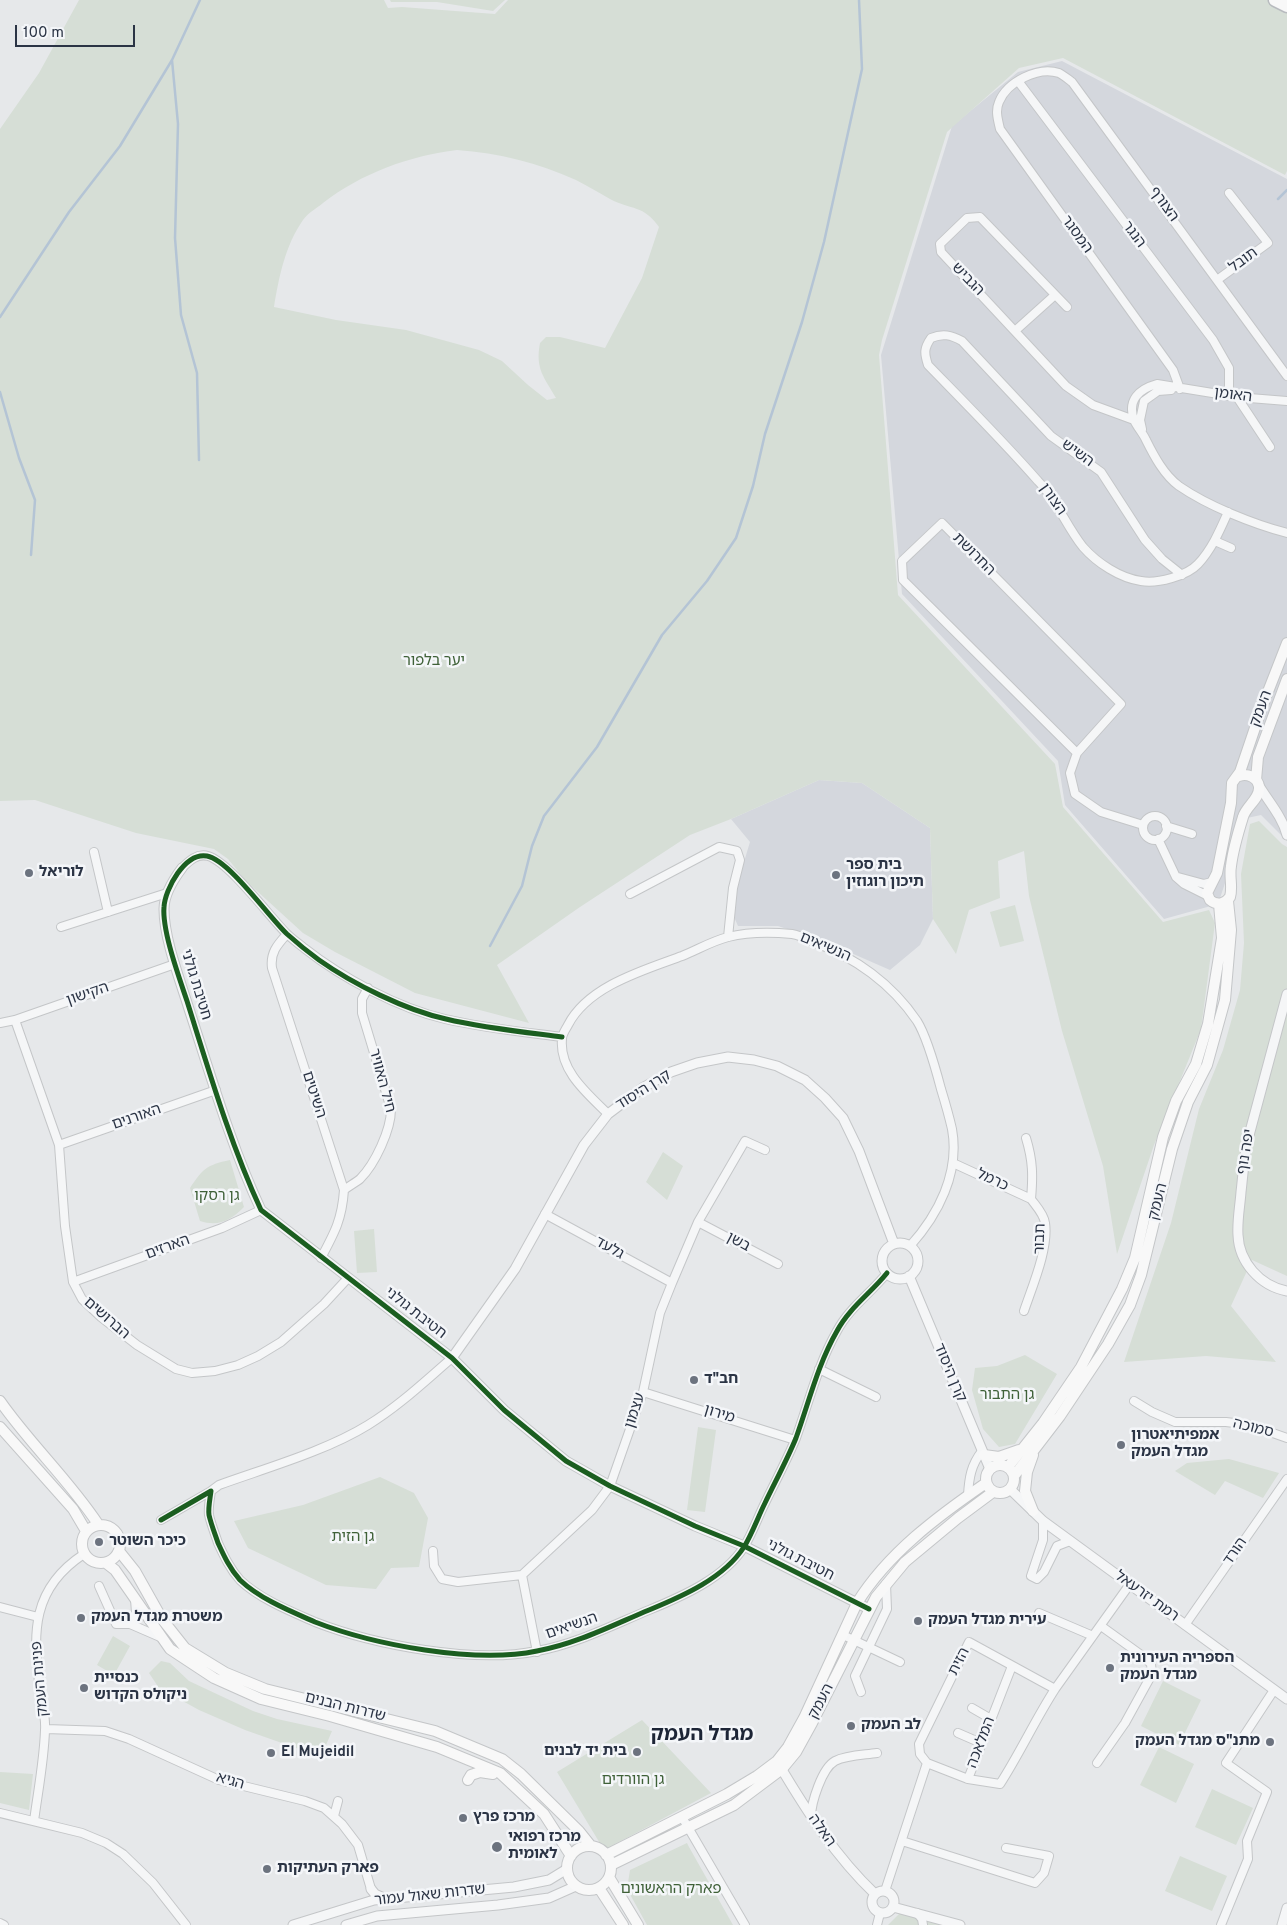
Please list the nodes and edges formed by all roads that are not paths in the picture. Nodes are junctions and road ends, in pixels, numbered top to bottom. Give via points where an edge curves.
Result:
1 (1275, 0) edge
2 (1287, 6) edge
3 (1018, 81) junction
4 (1229, 194) dead end
5 (1217, 280) junction
6 (1055, 295) junction
7 (1067, 308) dead end
8 (1016, 330) junction
9 (962, 341) joint
10 (1287, 376) edge
11 (1180, 389) junction
12 (1233, 396) junction
13 (1287, 401) edge
14 (1134, 420) junction
15 (1142, 432) junction
16 (1270, 447) dead end
17 (1228, 512) junction
18 (1286, 533) edge
19 (1215, 541) junction
20 (1231, 548) dead end
21 (1182, 575) junction
22 (1287, 643) edge
23 (1287, 679) edge
24 (1077, 753) junction
25 (1239, 776) junction
26 (1257, 782) junction
27 (1252, 802) junction
28 (1282, 820) junction
29 (1143, 825) junction
30 (1166, 826) junction
31 (1192, 834) dead end
32 (1287, 835) edge
33 (1158, 839) junction
34 (94, 852) dead end
35 (182, 868) joint
36 (1176, 877) junction
37 (1212, 882) junction
38 (167, 892) junction
39 (630, 894) dead end
40 (1208, 896) junction
41 (1224, 902) junction
42 (108, 912) junction
43 (61, 927) dead end
44 (287, 934) junction
45 (728, 938) junction
46 (175, 964) junction
47 (368, 988) junction
48 (1287, 994) edge
49 (16, 1020) junction
50 (0, 1023) edge
51 (562, 1037) junction
52 (216, 1090) junction
53 (608, 1114) junction
54 (1026, 1138) dead end
55 (59, 1145) junction
56 (765, 1150) dead end
57 (953, 1163) junction
58 (344, 1190) junction
59 (1030, 1199) junction
60 (261, 1210) junction
61 (545, 1214) junction
62 (698, 1222) junction
63 (894, 1244) junction
64 (910, 1246) junction
65 (321, 1258) junction
66 (778, 1264) dead end
67 (887, 1273) junction
68 (909, 1276) junction
69 (348, 1278) junction
70 (73, 1282) junction
71 (672, 1283) junction
72 (1287, 1291) edge
73 (1024, 1311) dead end
74 (452, 1358) junction
75 (820, 1369) junction
76 (643, 1392) junction
77 (876, 1397) dead end
78 (0, 1401) edge
79 (1134, 1401) dead end
80 (0, 1426) edge
81 (1287, 1438) edge
82 (795, 1440) junction
83 (1037, 1444) junction
84 (1020, 1450) junction
85 (983, 1453) junction
86 (990, 1469) junction
87 (1011, 1471) junction
88 (1287, 1479) edge
89 (986, 1483) junction
90 (610, 1486) junction
91 (1010, 1489) junction
92 (211, 1491) junction
93 (993, 1492) junction
94 (968, 1495) junction
95 (1033, 1511) junction
96 (161, 1520) dead end
97 (1043, 1521) junction
98 (98, 1524) junction
99 (86, 1531) junction
100 (1070, 1541) junction
101 (744, 1546) junction
102 (119, 1551) junction
103 (433, 1551) dead end
104 (84, 1554) junction
105 (106, 1563) junction
106 (522, 1575) junction
107 (886, 1584) junction
108 (1130, 1584) junction
109 (99, 1586) dead end
110 (135, 1599) junction
111 (857, 1603) junction
112 (0, 1607) edge
113 (869, 1609) junction
114 (1039, 1613) dead end
115 (38, 1616) junction
116 (130, 1624) junction
117 (1184, 1624) junction
118 (1101, 1626) junction
119 (843, 1635) junction
120 (1093, 1636) junction
121 (162, 1638) junction
122 (853, 1640) junction
123 (868, 1647) junction
124 (537, 1652) junction
125 (900, 1662) dead end
126 (1012, 1666) junction
127 (1055, 1689) junction
128 (1274, 1690) junction
129 (861, 1692) dead end
130 (1287, 1699) edge
131 (972, 1708) dead end
132 (991, 1719) junction
133 (46, 1729) junction
134 (958, 1732) dead end
135 (981, 1743) junction
136 (877, 1753) dead end
137 (453, 1754) junction
138 (927, 1763) junction
139 (1097, 1763) dead end
140 (779, 1765) junction
141 (504, 1776) junction
142 (968, 1779) junction
143 (338, 1801) dead end
144 (0, 1812) edge
145 (334, 1816) junction
146 (682, 1817) junction
147 (811, 1817) junction
148 (34, 1821) junction
149 (689, 1827) junction
150 (902, 1841) junction
151 (591, 1846) junction
152 (1006, 1848) dead end
153 (606, 1855) junction
154 (571, 1856) junction
155 (611, 1865) junction
156 (567, 1869) junction
157 (609, 1877) junction
158 (576, 1886) junction
159 (599, 1888) junction
160 (371, 1889) junction
161 (886, 1891) junction
162 (875, 1894) junction
163 (389, 1899) junction
164 (365, 1903) junction
165 (892, 1907) junction
166 (1287, 1908) edge
167 (880, 1913) junction
168 (917, 1913) junction
169 (0, 1923) edge
170 (186, 1924) edge
171 (4, 1925) edge
172 (293, 1925) edge
173 (346, 1925) edge
174 (623, 1925) edge
175 (638, 1925) edge
176 (745, 1925) edge
177 (877, 1925) edge
178 (923, 1925) edge
179 (960, 1925) edge
180 (1221, 1925) edge
181 (1282, 1925) edge

1 - 2 highway
3 - 5 street, הצורף via 1046,72 1059,73 1072,82
3 - 11 street, המסגר via 999,102 1000,129 1173,370
3 - 12 street, הנגר via 1213,340 1229,368
4 - 5 street, תובל via 1268,243
5 - 10 street, הצורף
6 - 7 street, הגביש
6 - 8 street
6 - 8 street, הגביש via 980,217 967,218 940,244 941,252
8 - 14 street, הגביש via 1066,386 1092,405
9 - 21 street, השיש via 1051,436 1101,472 1145,540
9 - 21 street, הצורן via 946,334 931,338 924,354 928,365 1050,493 1083,546 1098,562 1142,582
11 - 12 street, האומן
11 - 14 street via 1156,384 1145,387 1134,400
11 - 15 street via 1158,391 1144,401 1140,420
12 - 13 street, האומן
12 - 16 street
14 - 15 street
15 - 17 street via 1157,461 1176,484 1200,500
17 - 18 street
17 - 19 street, הצורן
19 - 20 street
19 - 21 street, הצורן via 1196,566
22 - 25 main road, העמק
23 - 26 main road, העמק via 1258,757
24 - 24 street, החרושת via 903,580 902,561 942,523 1121,704
24 - 29 street, החרושת via 1070,773 1075,794 1101,812
25 - 26 main road via 1248,775
25 - 37 main road, העמק via 1231,787 1231,803 1217,873
26 - 27 main road, העמק via 1259,793
26 - 28 street
27 - 28 street via 1268,806
27 - 41 main road, העמק via 1244,813 1238,834 1231,865 1231,894
28 - 32 street
29 - 30 street via 1155,816
29 - 33 street via 1145,835
30 - 31 street
30 - 33 street
33 - 36 street
34 - 42 street
35 - 38 street, חטיבת גולני
35 - 44 street via 198,856 208,856 226,867
36 - 37 street via 1204,884
36 - 40 street
37 - 40 main road, העמק
38 - 42 street
38 - 46 street, חטיבת גולני via 165,924
39 - 45 street via 719,847 737,851 740,860 733,888
40 - 41 main road via 1213,902
41 - 83 main road, העמק via 1231,930 1225,1000 1207,1065 1188,1102 1172,1148 1141,1274 1130,1305 1108,1344 1060,1416
41 - 84 main road, העמק via 1222,938 1208,1024 1196,1064 1176,1101 1163,1137 1135,1258 1081,1367 1043,1423
42 - 43 street
44 - 47 street via 319,960
44 - 58 street, השיטים via 271,958 272,968
45 - 51 street, הנשיאים via 625,978 601,992 582,1006
45 - 57 street, הנשיאים via 765,933 794,934 857,962 891,990 917,1022 935,1066 952,1130
46 - 49 street, הקישון
46 - 52 street, חטיבת גולני
47 - 51 street via 393,1001 446,1019
47 - 58 street, חיל האוויר via 362,999 362,1013 391,1109 391,1120 388,1134 366,1172
48 - 72 street, יפה נוף via 1246,1146 1238,1236 1243,1257 1255,1274 1273,1287
49 - 50 street, הקישון
49 - 55 street, הברושים
51 - 53 street via 563,1052 576,1080
52 - 55 street, האורנים
52 - 60 street, חטיבת גולני via 248,1184
53 - 61 street, קרן היסוד via 584,1145
53 - 63 street, קרן היסוד via 644,1087 671,1072 697,1063 728,1058 777,1066 805,1080 843,1118
54 - 59 street via 1032,1157
55 - 70 street, הברושים
56 - 62 street, עצמון via 745,1141
57 - 59 street, כרמל
57 - 64 street, הנשיאים via 945,1193 934,1215
58 - 65 street, השיטים via 337,1229
59 - 73 street, תבור via 1045,1222 1043,1251
60 - 65 street, חטיבת גולני
60 - 70 street, הארזים via 222,1228
61 - 71 street, גלעד
61 - 74 street, קרן היסוד via 515,1270
62 - 66 street, בשן
62 - 71 street, עצמון
63 - 64 street
63 - 67 street via 883,1257
64 - 68 street via 916,1254 917,1264
65 - 69 street, חטיבת גולני
67 - 68 street via 900,1279
67 - 75 street, הנשיאים via 837,1330
68 - 85 street, קרן היסוד
69 - 70 street, הברושים via 281,1342 230,1367 192,1373 162,1362 137,1345 82,1299
69 - 74 street, חטיבת גולני
71 - 76 street, עצמון via 660,1313
74 - 90 street, חטיבת גולני via 532,1434 566,1461
74 - 92 street via 405,1399 368,1425 318,1449 219,1485
75 - 77 street
75 - 82 street, הנשיאים
76 - 82 street, מירון
76 - 90 street, עצמון
78 - 98 main road
79 - 81 street, סמוכה via 1175,1422 1250,1425
80 - 99 main road via 73,1510
82 - 101 street, הנשיאים
83 - 87 main road, העמק
83 - 95 main road via 1027,1472 1025,1491
84 - 85 main road via 999,1458
84 - 87 main road, העמק
85 - 86 street, קרן היסוד
85 - 94 street via 974,1460
86 - 87 main road via 998,1465
86 - 89 main road
87 - 91 main road via 1013,1485
88 - 117 street, הורד
89 - 93 main road
89 - 94 main road, העמק
90 - 101 street, חטיבת גולני
90 - 106 street, עצמון via 592,1510
91 - 93 main road via 1002,1494
91 - 95 street, רמת יזרעאל
92 - 96 street
92 - 124 street, הנשיאים via 209,1515 227,1562 240,1580 292,1612 376,1640 438,1652 490,1656
93 - 107 main road, העמק via 905,1562
94 - 111 main road, העמק via 898,1552
95 - 97 street, רמת יזרעאל
97 - 100 street, רמת יזרעאל
97 - 100 street via 1043,1540 1031,1576 1037,1579 1057,1546
98 - 99 main road
98 - 102 main road via 109,1526 118,1534
99 - 104 main road via 82,1544
100 - 108 street, רמת יזרעאל
101 - 111 street, חטיבת גולני
101 - 124 street, הנשיאים via 724,1569 677,1598 587,1637
102 - 105 main road
102 - 151 main road, שדרות הבנים via 162,1619 185,1648 226,1673 265,1689 435,1731 502,1759 579,1830
103 - 106 street via 434,1566 442,1579 458,1582
104 - 105 main road via 94,1562
104 - 115 street, פנינת העמק via 68,1564 56,1578
105 - 110 main road, שדרות הבנים via 115,1570
106 - 124 street
107 - 113 main road, העמק
107 - 123 street via 887,1609
108 - 117 street, רמת יזרעאל
108 - 118 street
109 - 116 street via 116,1624
110 - 116 street via 136,1614
110 - 121 main road, שדרות הבנים
111 - 113 street, חטיבת גולני
111 - 119 main road, העמק
112 - 115 street
113 - 122 main road, העמק
114 - 120 street
115 - 133 street, פנינת העמק via 36,1644
116 - 121 street
117 - 128 street, רמת יזרעאל
118 - 120 street
118 - 139 street via 1144,1657 1152,1674 1125,1723
119 - 122 street
119 - 140 main road, העמק
120 - 127 street
121 - 137 main road, שדרות הבנים via 170,1649 214,1678 261,1699 330,1716
122 - 123 street
122 - 140 main road, העמק via 800,1744
123 - 125 street
123 - 129 street via 855,1676
126 - 127 street, הזית
126 - 132 street, המלאכה
126 - 138 street, הזית via 969,1642 919,1744 920,1754
127 - 142 street via 1000,1784
128 - 130 street, רמת יזרעאל
128 - 180 street via 1226,1763 1267,1792 1247,1841 1248,1859
131 - 132 street
132 - 135 street, המלאכה
133 - 145 street, הגיא via 105,1731 219,1780 305,1801 324,1808
133 - 148 street, פנינת העמק
134 - 135 street
135 - 142 street, המלאכה
136 - 147 street via 833,1762 811,1806
137 - 141 main road, שדרות הבנים
137 - 141 main road via 464,1763 468,1780 480,1772
138 - 142 street, המלאכה
138 - 150 street
140 - 146 main road, העמק
140 - 147 street, האלה
140 - 149 main road, העמק via 734,1805
141 - 154 main road, שדרות הבנים via 544,1814
143 - 145 street
144 - 148 street
145 - 160 street, הגיא via 358,1845
146 - 149 street
146 - 153 main road, העמק
147 - 162 street, האלה via 855,1876
148 - 170 street via 82,1832 123,1854 153,1883
149 - 155 main road, העמק
149 - 176 street
150 - 152 street via 1035,1883 1044,1873 1049,1856
150 - 161 street
151 - 153 main road
151 - 154 main road via 576,1850
153 - 155 main road
154 - 156 main road
155 - 157 main road
156 - 158 main road
156 - 163 street, שדרות שאול עמור via 549,1880 514,1887
157 - 159 main road
157 - 175 main road
158 - 159 main road via 584,1890
158 - 173 street, שדרות שאול עמור via 548,1898 376,1916
159 - 174 main road
160 - 163 street via 378,1896
160 - 164 street via 370,1898
161 - 162 street
161 - 165 street via 893,1897
162 - 167 street via 872,1903
163 - 164 street, שדרות שאול עמור
164 - 172 street, שדרות שאול עמור
165 - 167 street
165 - 168 street
166 - 181 street
167 - 177 street
168 - 178 street
168 - 179 street
169 - 171 street

